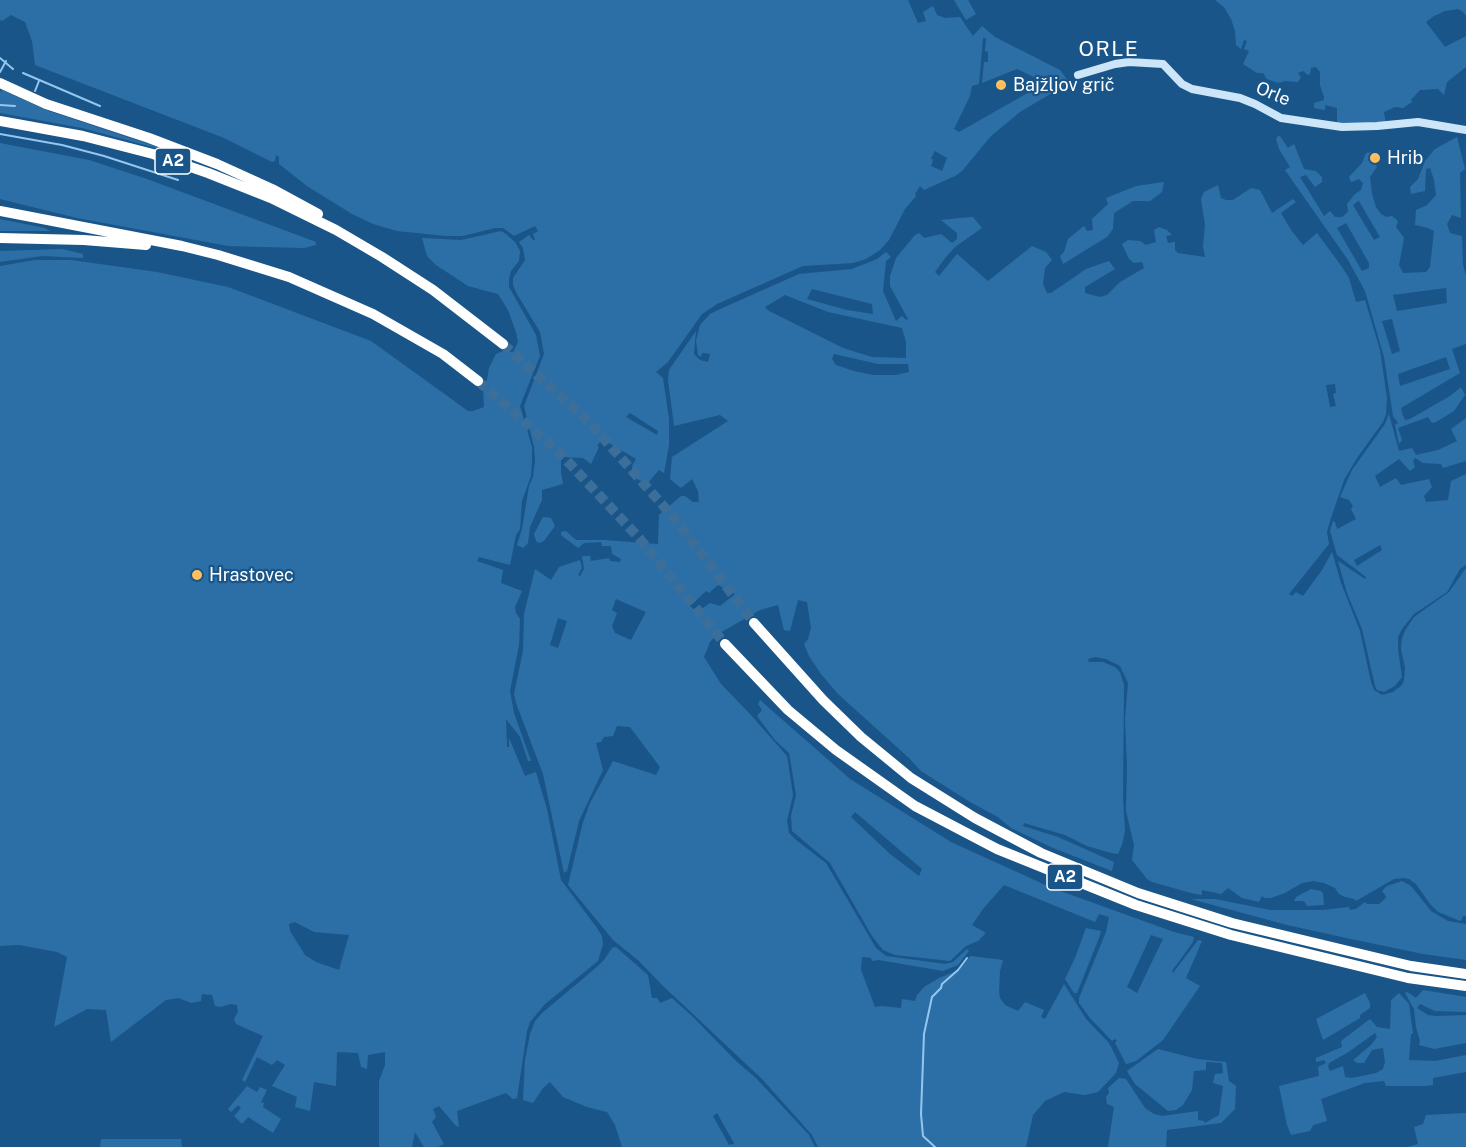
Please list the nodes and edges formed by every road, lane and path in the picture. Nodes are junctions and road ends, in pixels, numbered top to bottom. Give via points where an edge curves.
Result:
1 (1078, 75) dead end
2 (0, 82) edge
3 (0, 121) edge
4 (1466, 130) edge
5 (0, 211) edge
6 (336, 230) junction
7 (0, 237) edge
8 (218, 255) junction
9 (503, 344) tunnel mouth
10 (478, 381) tunnel mouth
11 (754, 623) tunnel mouth
12 (725, 644) tunnel mouth
13 (1466, 974) edge
14 (1466, 986) edge

1 - 4 street, Orle via 1129,62 1163,64 1192,89 1240,98 1281,118 1342,127 1418,122
2 - 6 highway via 46,104 239,173 306,206
3 - 6 highway, A2 via 153,154 238,184
5 - 8 highway
6 - 9 highway, A2 via 433,290
7 - 8 highway via 115,242
8 - 10 highway via 288,278 373,314 443,354
11 - 13 highway, A2 via 823,700 911,778 1041,853 1138,893 1233,923 1411,966
12 - 14 highway, A2 via 788,710 836,750 915,806 997,849 1136,904 1231,935 1408,978

